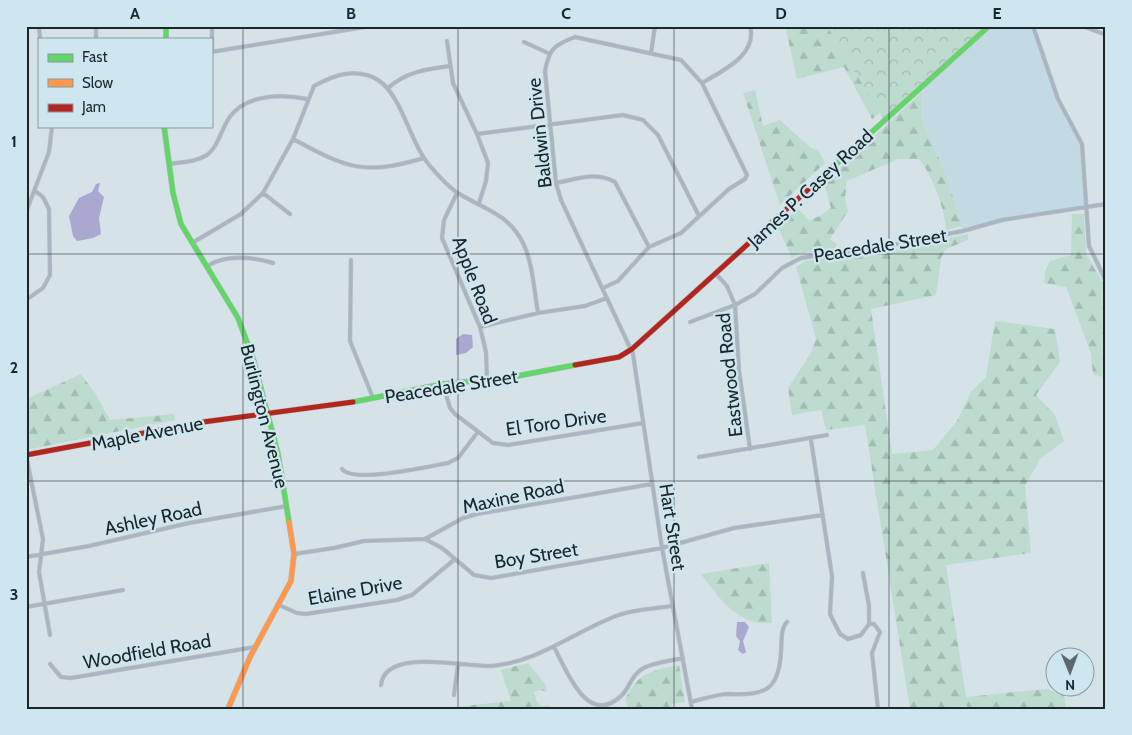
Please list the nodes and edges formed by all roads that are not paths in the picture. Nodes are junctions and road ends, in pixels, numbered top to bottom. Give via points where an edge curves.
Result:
1 (212, 26) edge
2 (371, 26) edge
3 (655, 26) edge
4 (750, 26) edge
5 (989, 26) edge
6 (1033, 26) edge
7 (1083, 26) edge
8 (358, 27) edge
9 (1106, 35) edge
10 (447, 41) dead end
11 (524, 42) dead end
12 (212, 52) edge
13 (651, 53) junction
14 (548, 54) junction
15 (450, 66) junction
16 (702, 83) junction
17 (388, 88) junction
18 (307, 99) junction
19 (550, 123) junction
20 (52, 128) edge
21 (164, 128) edge
22 (477, 134) junction
23 (293, 139) junction
24 (424, 158) junction
25 (168, 164) junction
26 (556, 183) junction
27 (35, 191) junction
28 (263, 193) junction
29 (457, 193) junction
30 (479, 203) junction
31 (1106, 204) edge
32 (1087, 207) junction
33 (26, 212) edge
34 (290, 214) dead end
35 (699, 216) junction
36 (192, 243) junction
37 (650, 247) junction
38 (351, 260) dead end
39 (273, 263) dead end
40 (206, 266) junction
41 (716, 274) junction
42 (1106, 281) edge
43 (603, 288) junction
44 (608, 298) junction
45 (26, 300) edge
46 (736, 305) junction
47 (538, 313) junction
48 (690, 322) dead end
49 (480, 327) junction
50 (632, 350) junction
51 (487, 379) junction
52 (443, 384) junction
53 (373, 399) junction
54 (268, 414) junction
55 (644, 423) junction
56 (477, 433) junction
57 (827, 435) dead end
58 (811, 440) junction
59 (750, 449) junction
60 (26, 455) edge
61 (699, 457) dead end
62 (342, 469) dead end
63 (652, 484) junction
64 (287, 506) junction
65 (823, 515) junction
66 (425, 539) junction
67 (662, 548) junction
68 (41, 554) junction
69 (294, 554) junction
70 (26, 557) edge
71 (455, 559) junction
72 (863, 573) dead end
73 (123, 590) dead end
74 (45, 603) junction
75 (278, 605) junction
76 (26, 606) edge
77 (672, 606) junction
78 (787, 622) dead end
79 (869, 624) junction
80 (50, 635) dead end
81 (255, 647) junction
82 (554, 647) junction
83 (683, 658) junction
84 (50, 664) dead end
85 (458, 665) junction
86 (381, 685) dead end
87 (454, 695) dead end
88 (691, 702) junction
89 (228, 709) edge
90 (692, 709) edge
91 (878, 709) edge

1 - 12 street
2 - 8 street
3 - 13 street
4 - 16 street via 748,46 741,58
5 - 41 main road, James P. Casey Road
6 - 32 street via 1058,98 1082,144
7 - 9 street
8 - 12 street
10 - 15 street
11 - 14 street
13 - 14 street, Baldwin Drive via 575,37 560,42
13 - 16 street, Baldwin Drive via 681,60
14 - 19 street, Baldwin Drive via 544,71
15 - 17 street via 424,69 400,78
15 - 22 street via 459,99
16 - 35 street, Baldwin Drive via 746,177
17 - 18 street via 367,75 349,73 331,77 314,86
17 - 24 street
18 - 23 street
18 - 25 street via 289,95 255,100 239,107 229,117 208,154 194,161
19 - 22 street
19 - 26 street, Baldwin Drive
19 - 35 street via 623,115 643,120 658,135
20 - 27 street via 49,152
21 - 25 main road, Burlington Avenue
22 - 30 street via 488,163
23 - 24 street via 337,162 363,168 397,166
23 - 28 street
24 - 29 street
25 - 36 main road, Burlington Avenue via 181,224
26 - 37 street via 596,175 615,182
26 - 43 street, Baldwin Drive
27 - 33 street
27 - 45 street via 43,197 49,210 50,275 43,288
28 - 34 street
28 - 36 street via 241,214
29 - 30 street
29 - 49 street, Apple Road via 444,220 442,238
30 - 47 street via 511,226 523,242 530,261
31 - 32 street, Peacedale Street
32 - 42 street via 1089,246
32 - 46 street, Peacedale Street via 1002,220 896,244 801,258 782,268 755,294
35 - 37 street via 681,233
36 - 40 main road, Burlington Avenue
37 - 43 street via 618,281
38 - 53 street via 350,341
39 - 40 street via 249,257
40 - 54 main road, Burlington Avenue via 243,330
41 - 46 street, Eastwood Road
41 - 50 main road, James P. Casey Road
43 - 44 street, Baldwin Drive
44 - 47 street via 585,306
44 - 50 street, Baldwin Drive
46 - 48 street, Peacedale Street
46 - 59 street, Eastwood Road via 739,370
47 - 49 street
49 - 51 street, Apple Road via 486,352
50 - 51 main road, Peacedale Street via 594,363
50 - 55 street, Hart Street
51 - 52 main road, Peacedale Street
52 - 53 main road, Peacedale Street
52 - 56 street, El Toro Drive via 450,408
53 - 54 main road, Peacedale Street
54 - 60 main road, Maple Avenue via 203,422
54 - 64 main road, Burlington Avenue
55 - 56 street, El Toro Drive via 508,445 494,443
55 - 63 street, Hart Street
56 - 62 street via 458,458 448,463 378,475 348,474
57 - 58 street
58 - 59 street
58 - 65 street
59 - 61 street
60 - 68 street via 43,539
63 - 66 street, Maxine Road via 477,514
63 - 67 street, Hart Street
64 - 68 street, Ashley Road
64 - 69 main road, Burlington Avenue
65 - 67 street, Boy Street via 734,528
65 - 79 street via 832,576 832,622 848,640 861,635
66 - 69 street, Maxine Road via 364,540
66 - 71 street, Boy Street
67 - 71 street, Boy Street via 490,578 474,575
67 - 77 street, Hart Street
68 - 70 street, Ashley Road
68 - 74 street via 39,572
69 - 75 main road, Burlington Avenue via 293,575
71 - 75 street, Elaine Drive via 412,595 397,600 306,614
72 - 79 street
73 - 74 street
74 - 76 street
74 - 80 street
75 - 81 main road, Burlington Avenue
77 - 82 street via 615,616
77 - 83 street, Hart Street
78 - 88 street via 783,628 780,671 773,684 762,692 740,696 728,694
79 - 91 street via 874,624 880,632 872,653
81 - 84 street, Woodfield Road via 71,678 61,677
81 - 89 main road, Burlington Avenue
82 - 83 street via 579,694 590,702 603,704 621,696 643,668
82 - 85 street via 508,664
83 - 88 street, Hart Street
85 - 86 street via 431,660 409,662 389,672 381,679
85 - 87 street
88 - 90 street, Hart Street

